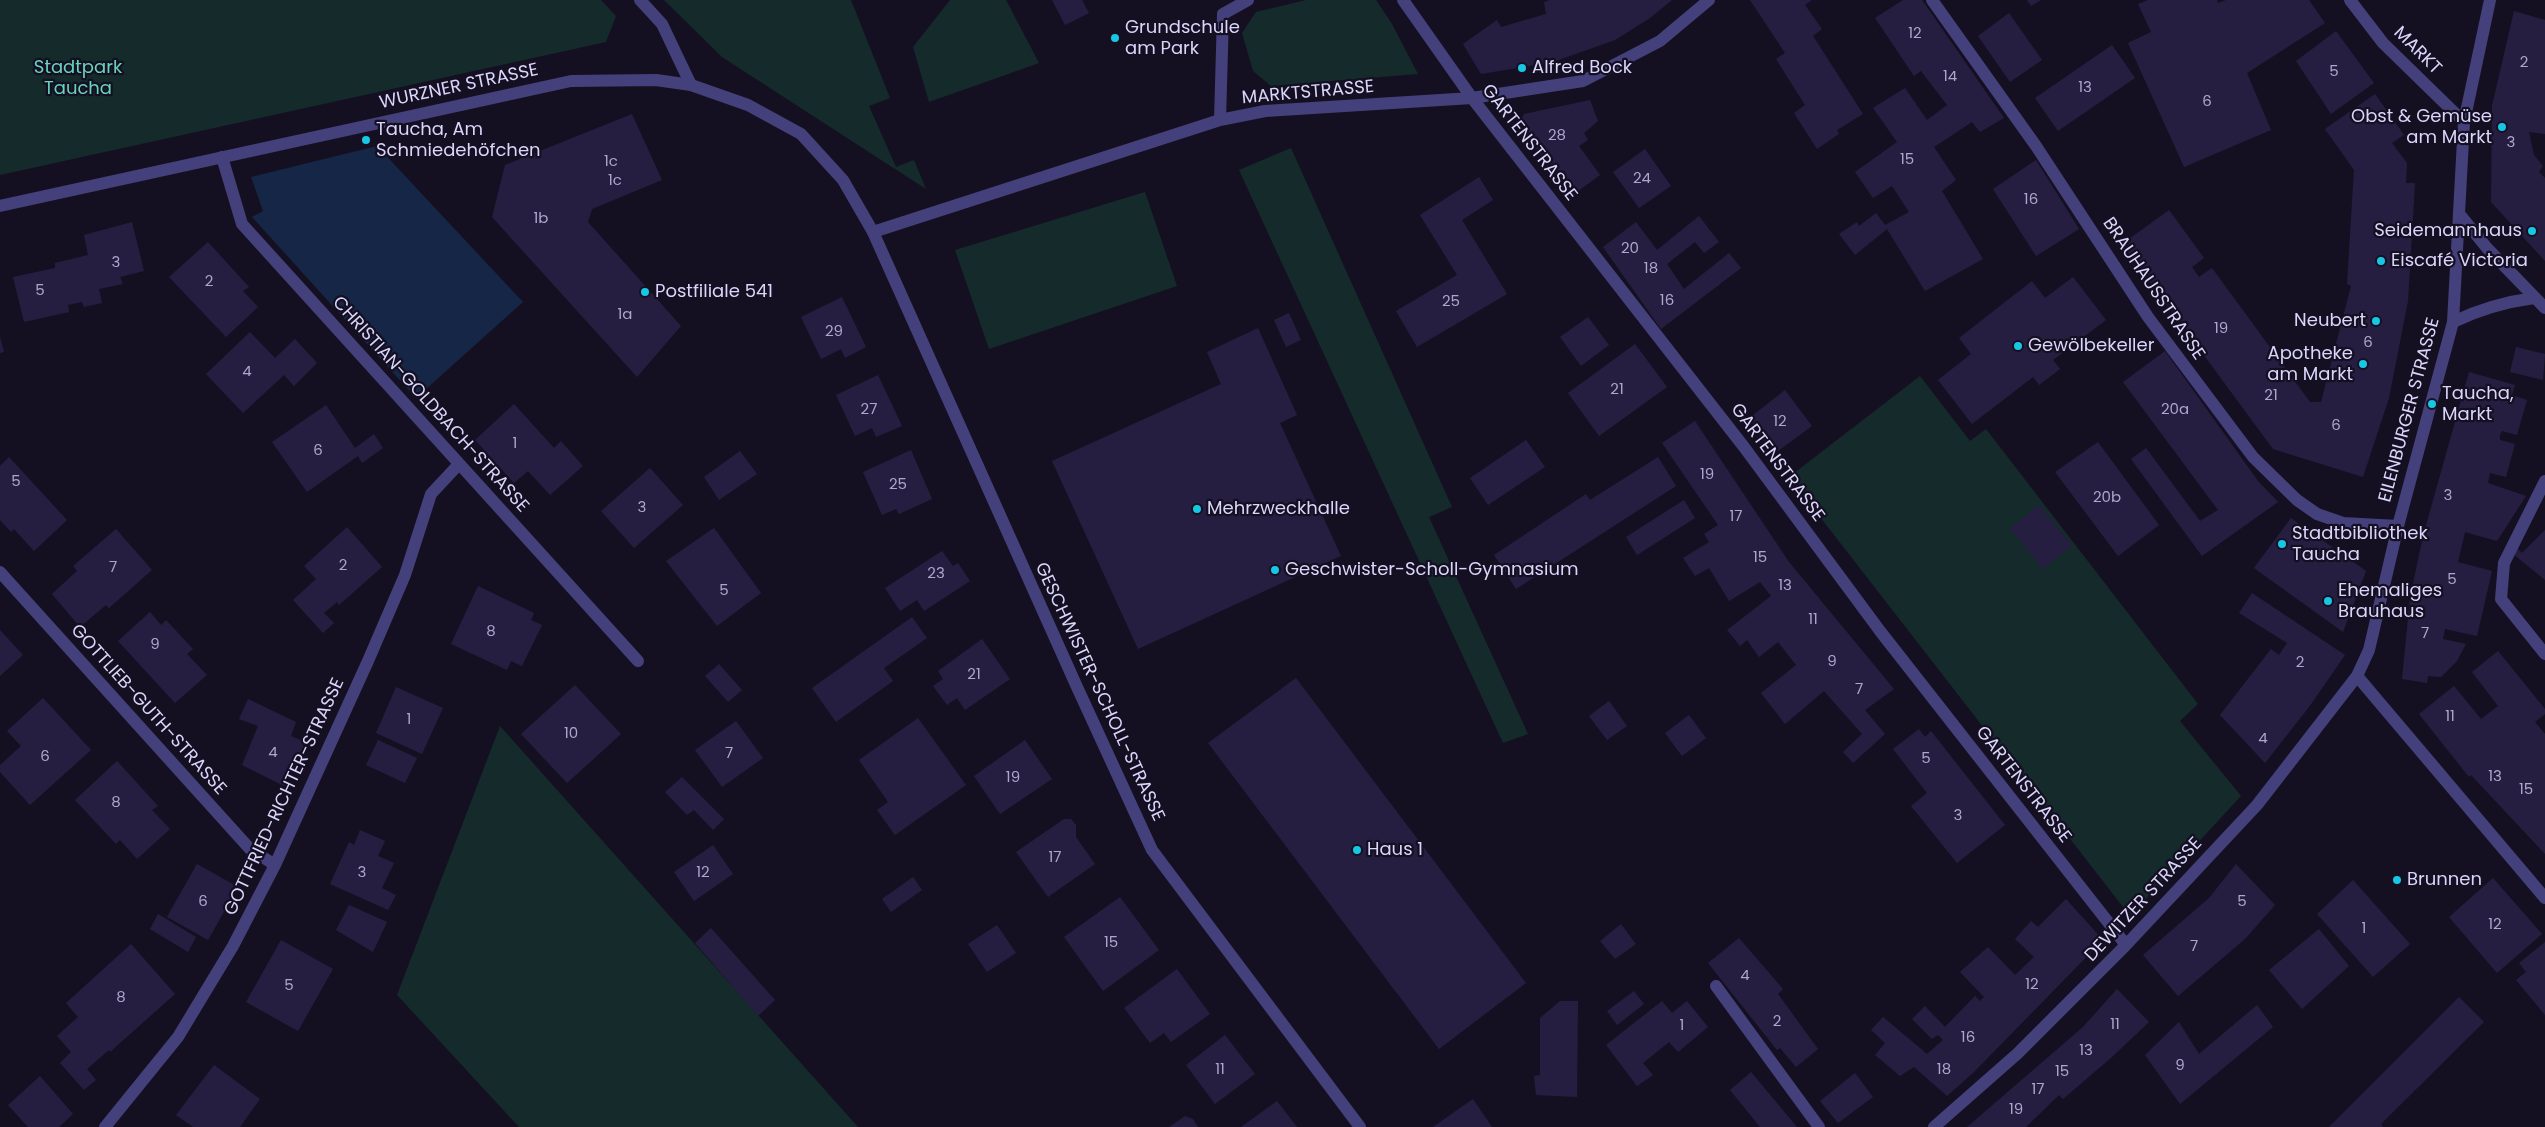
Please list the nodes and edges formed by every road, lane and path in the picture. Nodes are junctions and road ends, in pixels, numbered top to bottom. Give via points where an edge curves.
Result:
1 (640, 0) edge
2 (1226, 0) edge
3 (1248, 0) edge
4 (1404, 0) edge
5 (1709, 0) edge
6 (1932, 0) edge
7 (2350, 0) edge
8 (2490, 0) edge
9 (1223, 14) junction
10 (691, 85) junction
11 (1472, 98) junction
12 (1220, 120) junction
13 (2464, 122) junction
14 (222, 157) junction
15 (0, 206) edge
16 (2461, 216) junction
17 (873, 232) junction
18 (2534, 298) junction
19 (2545, 308) edge
20 (2453, 322) junction
21 (459, 464) junction
22 (2545, 481) edge
23 (2398, 526) junction
24 (0, 572) edge
25 (2545, 654) edge
26 (638, 661) dead end
27 (2357, 676) junction
28 (275, 865) junction
29 (2545, 898) edge
30 (2126, 945) junction
31 (1716, 986) dead end
32 (105, 1127) edge
33 (1360, 1127) edge
34 (1819, 1127) edge
35 (1934, 1127) edge

1 - 10 street via 662,24
2 - 9 street
3 - 9 street
4 - 11 street, GARTENSTRASSE
5 - 11 street, MARKTSTRASSE via 1660,41 1583,81
6 - 23 street, BRAUHAUSSTRASSE via 2036,146 2148,317 2253,457 2297,500 2317,514 2343,523
7 - 13 street, MARKT via 2383,43
8 - 13 street
9 - 12 street
10 - 14 street, WURZNER STRASSE via 656,80 571,81
10 - 17 street, WURZNER STRASSE via 748,105 800,134 842,180
11 - 12 street, MARKTSTRASSE via 1265,111
11 - 30 street, GARTENSTRASSE via 1744,447 1880,631
12 - 17 street, MARKTSTRASSE
13 - 16 street
14 - 15 street, WURZNER STRASSE
14 - 21 street, CHRISTIAN-GOLDBACH-STRASSE via 242,224
16 - 18 street
16 - 20 street, EILENBURGER STRASSE
17 - 33 street, GESCHWISTER-SCHOLL-STRASSE via 1152,850
18 - 19 street
18 - 20 street via 2480,309
20 - 23 street, EILENBURGER STRASSE
21 - 26 street, CHRISTIAN-GOLDBACH-STRASSE
21 - 28 street, GOTTFRIED-RICHTER-STRASSE via 431,494 405,576
22 - 25 street via 2504,563 2500,598
23 - 27 street, EILENBURGER STRASSE via 2369,650
24 - 28 street, GOTTLIEB-GUTH-STRASSE via 250,849
27 - 29 street
27 - 30 street, DEWITZER STRASSE via 2257,804
28 - 32 street, GOTTFRIED-RICHTER-STRASSE via 233,946 178,1037
30 - 35 street, DEWITZER STRASSE via 2017,1054
31 - 34 street

